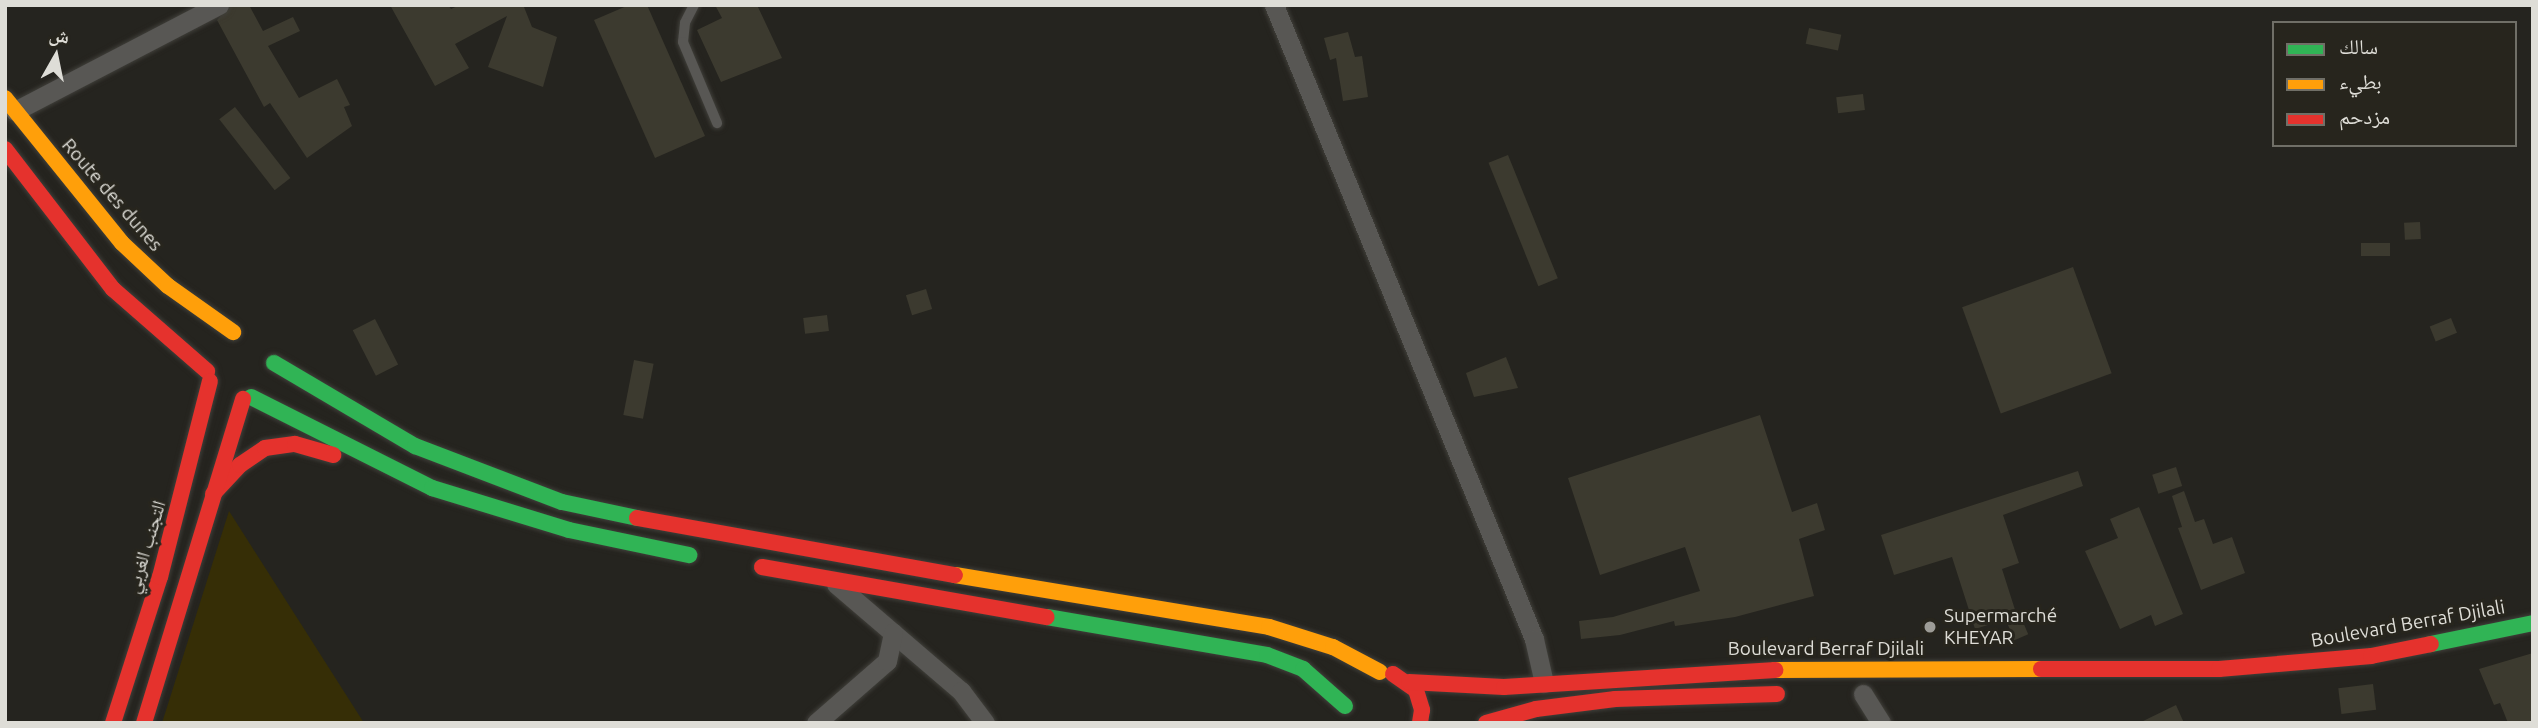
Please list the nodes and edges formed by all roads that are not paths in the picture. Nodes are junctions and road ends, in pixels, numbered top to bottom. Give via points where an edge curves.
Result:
1 (219, 5) edge
2 (694, 5) edge
3 (1274, 5) edge
4 (10, 105) edge
5 (717, 123) dead end
6 (5, 149) edge
7 (149, 324) junction
8 (265, 344) dead end
9 (212, 346) joint
10 (274, 363) junction
11 (209, 376) junction
12 (247, 398) junction
13 (199, 437) junction
14 (213, 494) junction
15 (637, 546) junction
16 (706, 558) dead end
17 (747, 565) dead end
18 (830, 579) junction
19 (2533, 623) edge
20 (893, 633) junction
21 (1380, 672) junction
22 (1409, 682) junction
23 (1544, 683) junction
24 (1890, 693) dead end
25 (1799, 694) dead end
26 (1857, 694) joint
27 (1345, 706) junction
28 (113, 723) edge
29 (144, 723) edge
30 (816, 723) edge
31 (985, 723) edge
32 (1347, 723) edge
33 (1420, 723) edge
34 (1486, 723) edge
35 (1881, 723) edge

1 - 4 street
2 - 5 lane via 685,23 684,42
3 - 23 street via 1529,626
4 - 9 highway, Route des dunes via 136,257 240,332
6 - 7 highway via 84,254
7 - 11 highway
7 - 13 highway via 188,381
8 - 10 highway
9 - 11 highway, التجنب الغربي
10 - 12 highway via 268,384
10 - 21 highway, Boulevard Berraf Djilali via 415,446 562,502 713,535 1269,627 1333,648
11 - 12 highway via 230,397
11 - 13 highway, التجنب الغربي
12 - 14 highway
12 - 15 highway via 432,488
13 - 28 highway, التجنب الغربي
14 - 15 highway via 251,455 280,444 295,444 330,454 451,508 523,532 577,544
14 - 29 highway
15 - 16 highway
17 - 18 highway
18 - 20 street
18 - 27 highway via 1267,655 1303,669
19 - 23 highway, Boulevard Berraf Djilali via 2371,656 2231,668 1718,670
20 - 30 street via 887,661
20 - 31 street via 961,691
21 - 22 highway, Boulevard Berraf Djilali
21 - 27 highway via 1357,683
22 - 23 highway, Boulevard Berraf Djilali via 1480,687
22 - 33 highway via 1421,699
24 - 26 highway
25 - 34 highway via 1615,699 1536,709
26 - 35 street
27 - 32 highway

